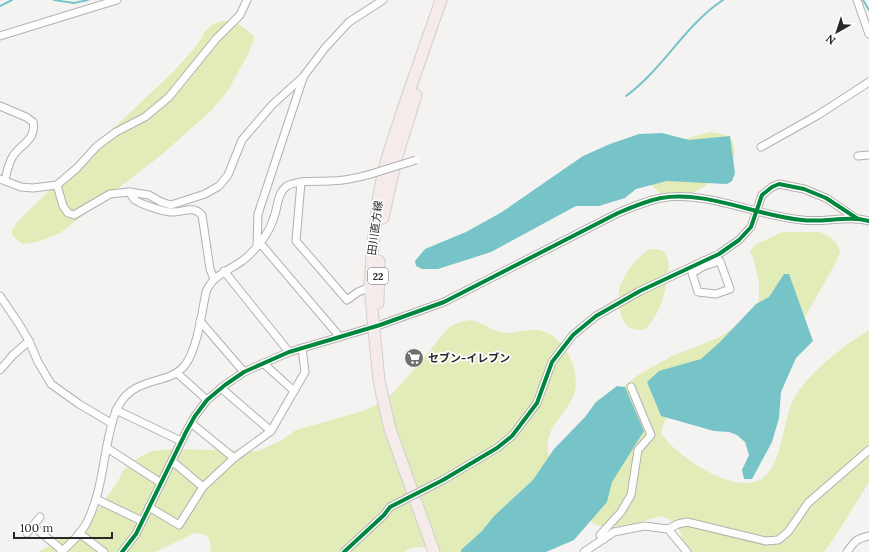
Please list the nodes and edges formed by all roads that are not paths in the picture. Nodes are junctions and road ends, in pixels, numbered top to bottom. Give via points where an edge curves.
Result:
1 (117, 0) edge
2 (247, 0) edge
3 (383, 0) edge
4 (441, 0) edge
5 (448, 0) edge
6 (857, 0) edge
7 (869, 34) edge
8 (0, 36) edge
9 (303, 77) junction
10 (869, 82) edge
11 (0, 106) edge
12 (761, 147) dead end
13 (869, 155) edge
14 (858, 156) dead end
15 (416, 160) dead end
16 (2, 180) edge
17 (301, 182) junction
18 (57, 185) junction
19 (129, 192) junction
20 (757, 211) junction
21 (858, 219) junction
22 (869, 221) edge
23 (259, 244) junction
24 (703, 264) junction
25 (224, 271) junction
26 (214, 279) junction
27 (370, 287) junction
28 (0, 296) edge
29 (200, 321) junction
30 (376, 326) junction
31 (340, 336) junction
32 (29, 341) junction
33 (302, 348) junction
34 (289, 352) junction
35 (263, 363) junction
36 (0, 370) edge
37 (177, 372) junction
38 (244, 372) junction
39 (631, 387) dead end
40 (221, 388) junction
41 (294, 391) junction
42 (206, 400) junction
43 (116, 410) junction
44 (111, 423) junction
45 (191, 423) junction
46 (271, 431) junction
47 (181, 441) junction
48 (106, 448) junction
49 (869, 450) edge
50 (234, 458) junction
51 (172, 461) junction
52 (161, 483) junction
53 (203, 487) junction
54 (96, 499) junction
55 (149, 507) junction
56 (40, 517) dead end
57 (142, 521) junction
58 (33, 526) junction
59 (668, 529) junction
60 (79, 533) junction
61 (27, 534) dead end
62 (869, 536) edge
63 (604, 539) junction
64 (130, 549) edge
65 (62, 551) edge
66 (104, 552) edge
67 (122, 552) edge
68 (344, 552) edge
69 (434, 552) edge
70 (441, 552) edge
71 (584, 552) edge
72 (687, 552) edge
73 (847, 552) edge

1 - 8 street
2 - 18 street via 240,15 216,39 169,97 97,146
3 - 9 street via 349,22
4 - 27 main road, 田川直方線 / 22 via 386,162 379,193
5 - 30 main road, 田川直方線 / 22 via 396,158 384,209 379,248
6 - 7 street
9 - 19 street via 272,105 242,140 228,175 219,186 205,194 172,204 148,195
9 - 23 street via 258,214
10 - 12 street
11 - 16 street via 26,117 33,122 35,130 14,155
13 - 14 street
15 - 17 street, bridge via 356,178
16 - 18 street via 20,187
17 - 23 street via 282,191 268,230
17 - 27 street via 296,241 347,300
18 - 19 street via 63,206 68,214 74,215 110,194
19 - 26 street via 135,200 161,210 172,212 192,209 202,215 210,269
20 - 21 street via 805,221
20 - 21 street via 762,195 779,184 804,189 826,198
20 - 24 street via 751,228 739,240
20 - 30 street via 714,200 684,197 662,198 632,206 444,302
21 - 22 street
23 - 25 street via 242,261
23 - 31 street
24 - 24 street via 692,273 698,292 716,294 730,289 720,261
24 - 68 street, bridge via 640,291 596,316 573,335 552,362 537,403 512,436 497,448 443,480 390,507
25 - 26 street
25 - 34 street
26 - 29 street via 206,292
27 - 30 main road, 田川直方線 / 22
28 - 32 street
29 - 37 street via 190,357 185,366
29 - 38 street
30 - 31 street
30 - 69 main road, 田川直方線 / 22 via 379,381 390,429
30 - 70 main road, 田川直方線 / 22 via 397,426
31 - 33 street
32 - 36 street via 13,354
32 - 44 street via 51,384
33 - 34 street
33 - 41 street via 305,372
34 - 35 street
35 - 38 street
35 - 41 street
37 - 42 street
37 - 43 street via 135,387
38 - 40 street
39 - 63 street via 652,435 638,450 631,495 621,512 600,535
40 - 42 street
40 - 46 street
41 - 46 street
42 - 45 street
43 - 44 street
43 - 47 street
44 - 48 street
45 - 47 street
45 - 50 street
46 - 50 street
47 - 51 street
48 - 52 street
48 - 54 street
49 - 59 street via 808,504 788,532 778,540 766,541 686,522
50 - 53 street
51 - 52 street
51 - 53 street
52 - 55 street
53 - 55 street via 179,525
54 - 57 street
54 - 60 street via 87,523
55 - 57 street
56 - 58 street
57 - 64 street
58 - 61 street
58 - 65 street
59 - 63 street via 644,526 614,532
59 - 72 street
60 - 65 street
60 - 66 street
62 - 73 street via 860,537
63 - 71 street
64 - 67 street

